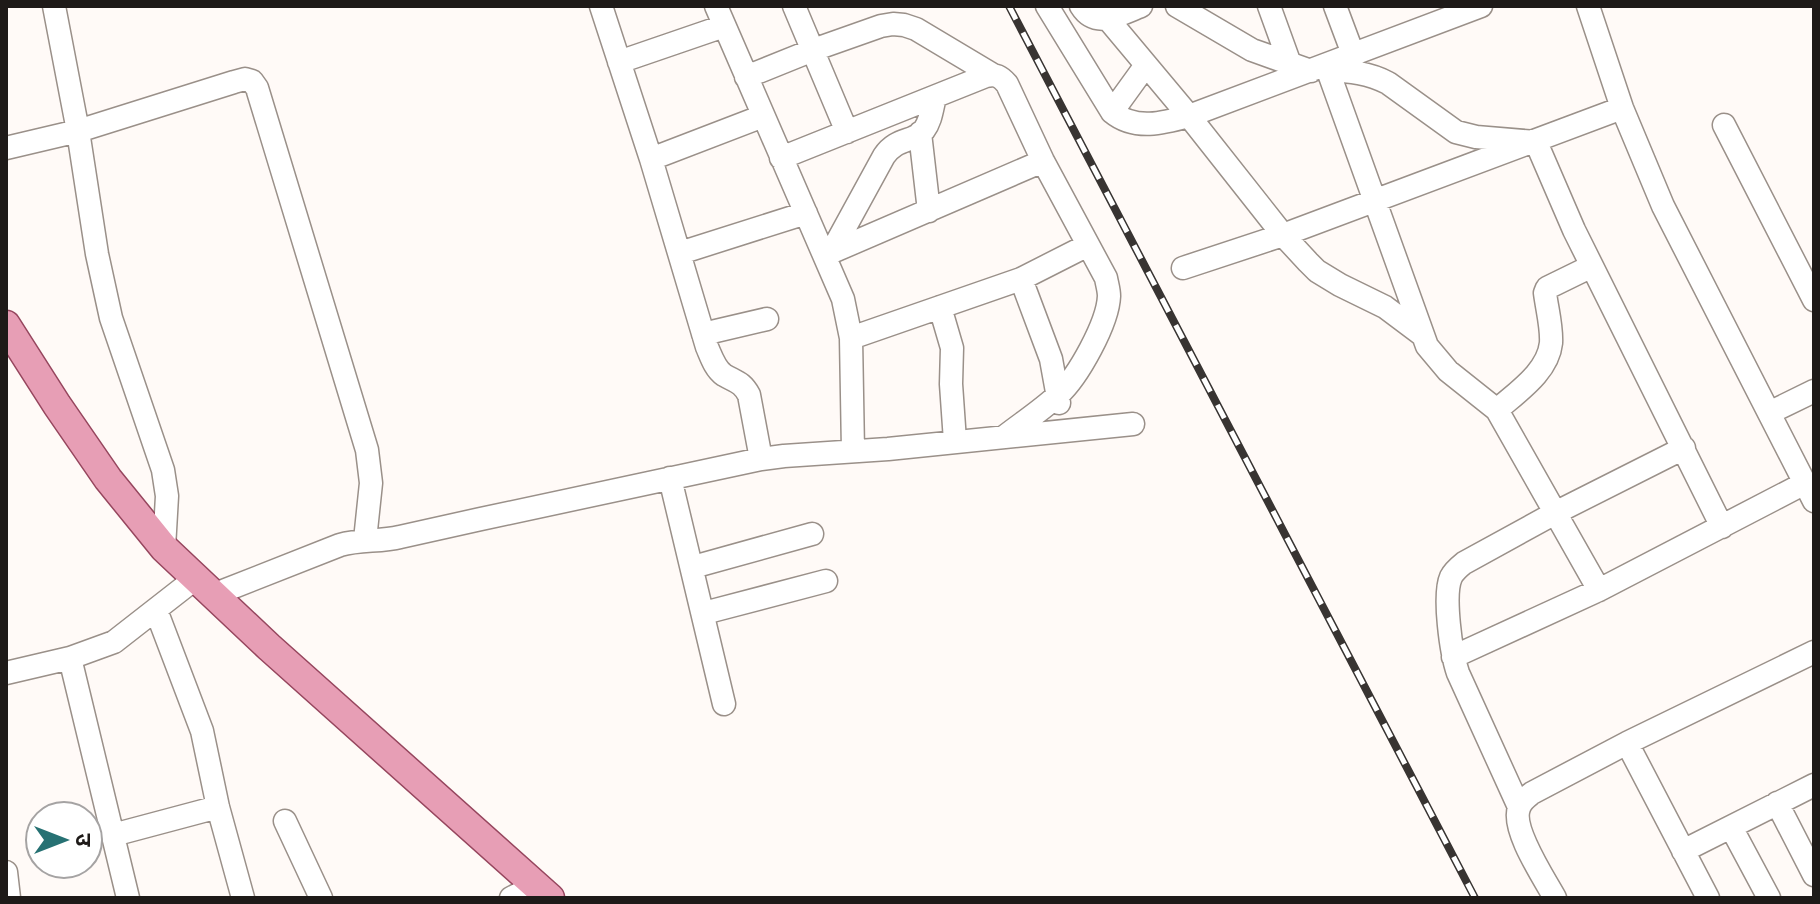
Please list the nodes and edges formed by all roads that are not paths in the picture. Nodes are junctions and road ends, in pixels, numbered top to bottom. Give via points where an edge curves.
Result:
1 (54, 6) edge
2 (601, 6) edge
3 (794, 6) edge
4 (1047, 6) edge
5 (1081, 6) edge
6 (1141, 6) edge
7 (1177, 6) edge
8 (1269, 6) edge
9 (1335, 6) edge
10 (1481, 6) edge
11 (1588, 6) edge
12 (720, 16) edge
13 (1107, 18) junction
14 (813, 50) junction
15 (1353, 54) junction
16 (619, 62) junction
17 (1146, 65) junction
18 (1314, 67) junction
19 (993, 75) junction
20 (746, 77) junction
21 (935, 97) junction
22 (1622, 108) junction
23 (1112, 112) junction
24 (763, 116) junction
25 (1189, 116) junction
26 (1724, 125) dead end
27 (78, 131) junction
28 (847, 132) junction
29 (920, 133) junction
30 (1536, 142) junction
31 (6, 148) edge
32 (781, 158) junction
33 (651, 159) junction
34 (1043, 161) junction
35 (1375, 200) junction
36 (929, 211) junction
37 (806, 213) junction
38 (1283, 235) junction
39 (1088, 245) junction
40 (680, 253) junction
41 (828, 253) junction
42 (1592, 266) junction
43 (1183, 268) dead end
44 (1021, 279) junction
45 (1814, 300) edge
46 (940, 307) junction
47 (767, 319) dead end
48 (6, 325) edge
49 (703, 334) junction
50 (1422, 335) junction
51 (851, 338) junction
52 (1814, 391) edge
53 (1058, 395) junction
54 (1497, 410) junction
55 (1769, 413) junction
56 (1133, 424) dead end
57 (1062, 431) junction
58 (1004, 437) junction
59 (955, 441) junction
60 (1684, 448) junction
61 (853, 451) junction
62 (761, 459) junction
63 (670, 478) junction
64 (1809, 492) edge
65 (1555, 513) junction
66 (1722, 527) junction
67 (812, 534) dead end
68 (365, 540) junction
69 (164, 548) junction
70 (693, 567) junction
71 (826, 581) dead end
72 (204, 587) junction
73 (1599, 590) junction
74 (156, 610) junction
75 (704, 613) junction
76 (1814, 652) edge
77 (1453, 657) junction
78 (70, 658) junction
79 (6, 673) edge
80 (724, 704) dead end
81 (1627, 743) junction
82 (1814, 785) edge
83 (1777, 803) junction
84 (218, 807) junction
85 (1519, 807) junction
86 (285, 821) dead end
87 (1731, 827) junction
88 (113, 835) junction
89 (1683, 851) junction
90 (6, 872) edge
91 (1814, 875) edge
92 (532, 894) edge
93 (9, 898) edge
94 (128, 898) edge
95 (243, 898) edge
96 (321, 898) edge
97 (1555, 898) edge
98 (1708, 898) edge
99 (1769, 898) edge

1 - 27 street
2 - 16 street
3 - 14 street
4 - 23 street
5 - 13 street via 1091,18
6 - 13 street
7 - 18 street via 1252,50
8 - 18 street
9 - 15 street
10 - 15 street
11 - 22 street
12 - 16 street
12 - 20 street
13 - 17 street
14 - 19 street via 881,26 904,25
14 - 20 street
14 - 28 street
15 - 18 street
16 - 33 street
17 - 23 street
17 - 25 street
18 - 25 street
18 - 30 street via 1378,77 1463,135
18 - 35 street
19 - 21 street
19 - 34 street via 1007,84
20 - 24 street
21 - 28 street
21 - 29 street
22 - 30 street
22 - 55 street via 1663,206
23 - 25 street via 1149,125
24 - 32 street
24 - 33 street
25 - 38 street
26 - 45 street
27 - 31 street
27 - 68 street via 245,79 257,88 367,450 371,483
27 - 69 street via 111,318 163,470
28 - 32 street
29 - 36 street
29 - 41 street via 888,150
30 - 35 street
30 - 42 street
32 - 37 street
33 - 40 street
34 - 36 street
34 - 39 street
35 - 38 street
35 - 50 street
36 - 41 street
37 - 40 street
37 - 41 street
38 - 43 street
38 - 50 street via 1317,271 1385,307
39 - 44 street
39 - 53 street via 1106,278 1107,309 1081,367
40 - 49 street
41 - 51 street
42 - 54 street via 1547,288 1549,353 1540,370
42 - 60 street
44 - 46 street
44 - 53 street via 1051,359
46 - 51 street
46 - 59 street via 952,348
47 - 49 street
48 - 69 main road via 108,479
49 - 62 street via 717,369 744,385 749,395
50 - 54 street via 1448,371
51 - 61 street
52 - 55 street
53 - 57 street
53 - 58 street
54 - 65 street
55 - 64 street
56 - 57 street
57 - 58 street
58 - 59 street
59 - 61 street
60 - 65 street
60 - 66 street
61 - 62 street
62 - 63 street
63 - 68 street via 393,539
63 - 70 street
64 - 66 street
65 - 73 street
65 - 77 street via 1464,563 1450,578
66 - 73 street
67 - 70 street
68 - 72 street
69 - 72 main road
70 - 75 street
71 - 75 street
72 - 74 street
72 - 92 main road
73 - 77 street
74 - 78 street via 114,642
74 - 84 street via 202,731
75 - 80 street
76 - 81 street
77 - 85 street
78 - 79 street
78 - 88 street
81 - 85 street via 1532,793
81 - 89 street
82 - 83 street
83 - 87 street
83 - 91 street
84 - 88 street
84 - 95 street
85 - 97 street via 1520,830
86 - 96 street
87 - 89 street
87 - 99 street
88 - 94 street
89 - 98 street
90 - 93 street

